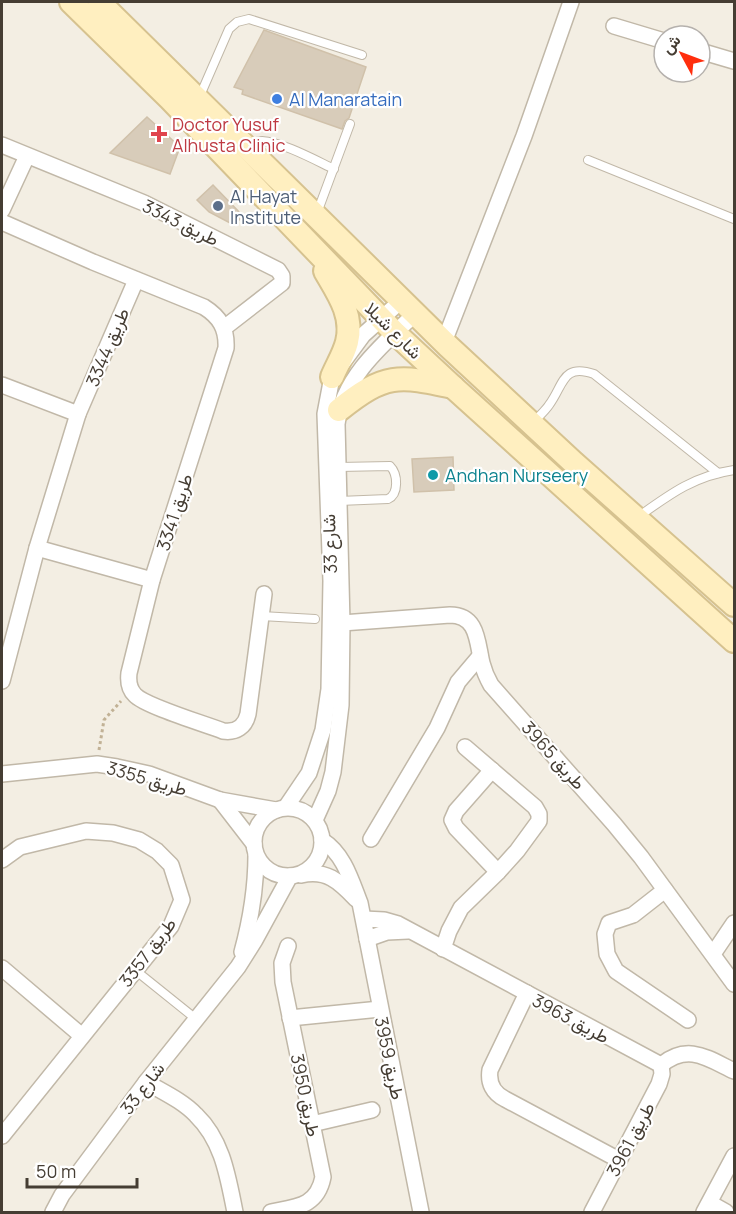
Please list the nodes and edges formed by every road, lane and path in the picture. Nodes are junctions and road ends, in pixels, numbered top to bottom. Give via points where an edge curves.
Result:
1 (72, 2) edge
2 (99, 2) edge
3 (571, 2) edge
4 (614, 26) dead end
5 (652, 37) edge
6 (712, 54) edge
7 (362, 55) dead end
8 (735, 61) edge
9 (199, 100) junction
10 (350, 124) dead end
11 (2, 145) edge
12 (247, 147) junction
13 (27, 156) junction
14 (588, 160) dead end
15 (334, 169) junction
16 (2, 210) edge
17 (316, 214) junction
18 (735, 219) edge
19 (2, 222) edge
20 (311, 246) junction
21 (136, 280) junction
22 (409, 306) junction
23 (388, 325) junction
24 (224, 328) junction
25 (444, 342) junction
26 (332, 376) junction
27 (2, 386) edge
28 (453, 387) junction
29 (339, 410) junction
30 (78, 414) junction
31 (532, 424) junction
32 (339, 467) junction
33 (735, 471) edge
34 (718, 473) junction
35 (339, 501) junction
36 (636, 518) junction
37 (38, 548) junction
38 (152, 580) junction
39 (264, 594) dead end
40 (735, 605) edge
41 (261, 616) junction
42 (315, 619) dead end
43 (342, 623) junction
44 (735, 641) edge
45 (7, 646) edge
46 (480, 656) junction
47 (2, 681) edge
48 (132, 691) junction
49 (465, 747) dead end
50 (97, 764) junction
51 (492, 770) junction
52 (2, 774) edge
53 (220, 801) junction
54 (281, 808) junction
55 (315, 820) junction
56 (371, 839) dead end
57 (322, 840) junction
58 (255, 849) junction
59 (2, 860) edge
60 (498, 872) junction
61 (295, 876) junction
62 (665, 890) junction
63 (360, 903) junction
64 (364, 919) junction
65 (735, 923) edge
66 (411, 931) junction
67 (367, 939) junction
68 (288, 946) dead end
69 (443, 949) junction
70 (713, 954) junction
71 (238, 967) junction
72 (2, 968) edge
73 (135, 970) junction
74 (735, 984) edge
75 (526, 993) junction
76 (380, 1009) junction
77 (290, 1018) junction
78 (196, 1019) junction
79 (688, 1020) dead end
80 (82, 1036) junction
81 (661, 1065) junction
82 (735, 1071) edge
83 (146, 1082) junction
84 (372, 1110) dead end
85 (312, 1124) junction
86 (2, 1136) edge
87 (735, 1156) edge
88 (619, 1160) junction
89 (707, 1208) edge
90 (53, 1212) edge
91 (235, 1212) edge
92 (271, 1212) edge
93 (418, 1212) edge
94 (592, 1212) edge
95 (726, 1212) edge

1 - 20 main road, شارع شيلا
2 - 9 main road, شارع شيلا
3 - 25 street
4 - 5 street
6 - 8 street
7 - 9 lane via 249,19 237,22 229,29
9 - 12 main road, شارع شيلا
10 - 15 lane
11 - 13 street, طريق 3343
12 - 15 lane via 266,142
12 - 17 main road, شارع شيلا
13 - 16 street
13 - 24 street, طريق 3343 via 144,202 278,270 282,283
14 - 18 lane
15 - 17 lane
17 - 22 main road, شارع شيلا
19 - 21 street
20 - 23 main road, شارع شيلا
20 - 26 main road via 344,306 348,322 348,340
21 - 24 street via 204,307
21 - 30 street, طريق 3344
22 - 23 street, شارع 33
22 - 25 main road, شارع شيلا
23 - 26 street, شارع 33 via 357,342
23 - 28 main road, شارع شيلا
23 - 29 street, شارع 33
24 - 38 street, طريق 3341 via 226,348
25 - 31 main road, شارع شيلا
26 - 54 street, شارع 33 via 325,414 331,581 328,689 323,730 309,773
27 - 30 street
28 - 29 main road via 399,378 368,389
28 - 44 main road, شارع شيلا
29 - 32 street, شارع 33
30 - 37 street, طريق 3344
31 - 34 lane via 549,405 562,380 581,370 594,374
31 - 36 main road, شارع شيلا
32 - 35 street, شارع 33
32 - 35 lane via 390,466 395,472 396,491 388,499
33 - 34 lane
34 - 36 lane via 676,489
35 - 43 street, شارع 33
36 - 40 main road, شارع شيلا
37 - 38 street
37 - 45 street, طريق 3344
38 - 48 street, طريق 3341 via 129,673
39 - 41 street
41 - 42 lane
41 - 48 street via 246,720 239,729 228,732 145,702
43 - 46 street, طريق 3965 via 457,615 473,626
43 - 55 street, شارع 33 via 333,772
45 - 47 street, طريق 3344
46 - 56 street via 458,682 437,728
46 - 62 street, طريق 3965 via 491,685 614,824
48 - 50 path via 105,720
49 - 51 street
50 - 52 street, طريق 3355
50 - 53 street, طريق 3355 via 149,774
51 - 60 street via 456,811 453,820
51 - 60 street via 535,807 539,821
53 - 54 street, طريق 3355
53 - 58 street
54 - 55 street via 297,808
54 - 58 street via 259,823
55 - 57 street
57 - 61 street via 317,860
57 - 63 street, طريق 3959 via 340,857
58 - 61 street via 270,871
58 - 71 street, شارع 33 via 256,885
59 - 73 street, طريق 3357 via 20,847 86,831 113,833 157,850 171,865 182,900 171,926
60 - 69 street via 461,908
61 - 63 street via 311,873 332,877
61 - 71 street, شارع 33
62 - 70 street, طريق 3965
62 - 79 street via 633,915 609,923 605,930 608,954 616,971
63 - 64 street, طريق 3959
64 - 66 street, طريق 3963 via 391,921
64 - 67 street, طريق 3959
65 - 70 street
66 - 67 street via 393,931
66 - 69 street, طريق 3963
67 - 76 street, طريق 3959
68 - 77 street, طريق 3950 via 282,972
69 - 75 street, طريق 3963
70 - 74 street, طريق 3965
71 - 78 street, شارع 33
72 - 80 street
73 - 78 lane
73 - 80 street, طريق 3357
75 - 81 street, طريق 3963
75 - 88 street via 490,1070 494,1090
76 - 77 street
76 - 93 street, طريق 3959
77 - 85 street, طريق 3950
78 - 83 street, شارع 33
80 - 86 street, طريق 3357
81 - 82 street via 676,1055 689,1053
81 - 88 street, طريق 3961 via 659,1084
83 - 90 street, شارع 33
83 - 91 street via 205,1124 225,1164
84 - 85 street
85 - 92 street, طريق 3950 via 322,1168 321,1186 303,1206
87 - 89 street
88 - 94 street, طريق 3961
89 - 95 street

